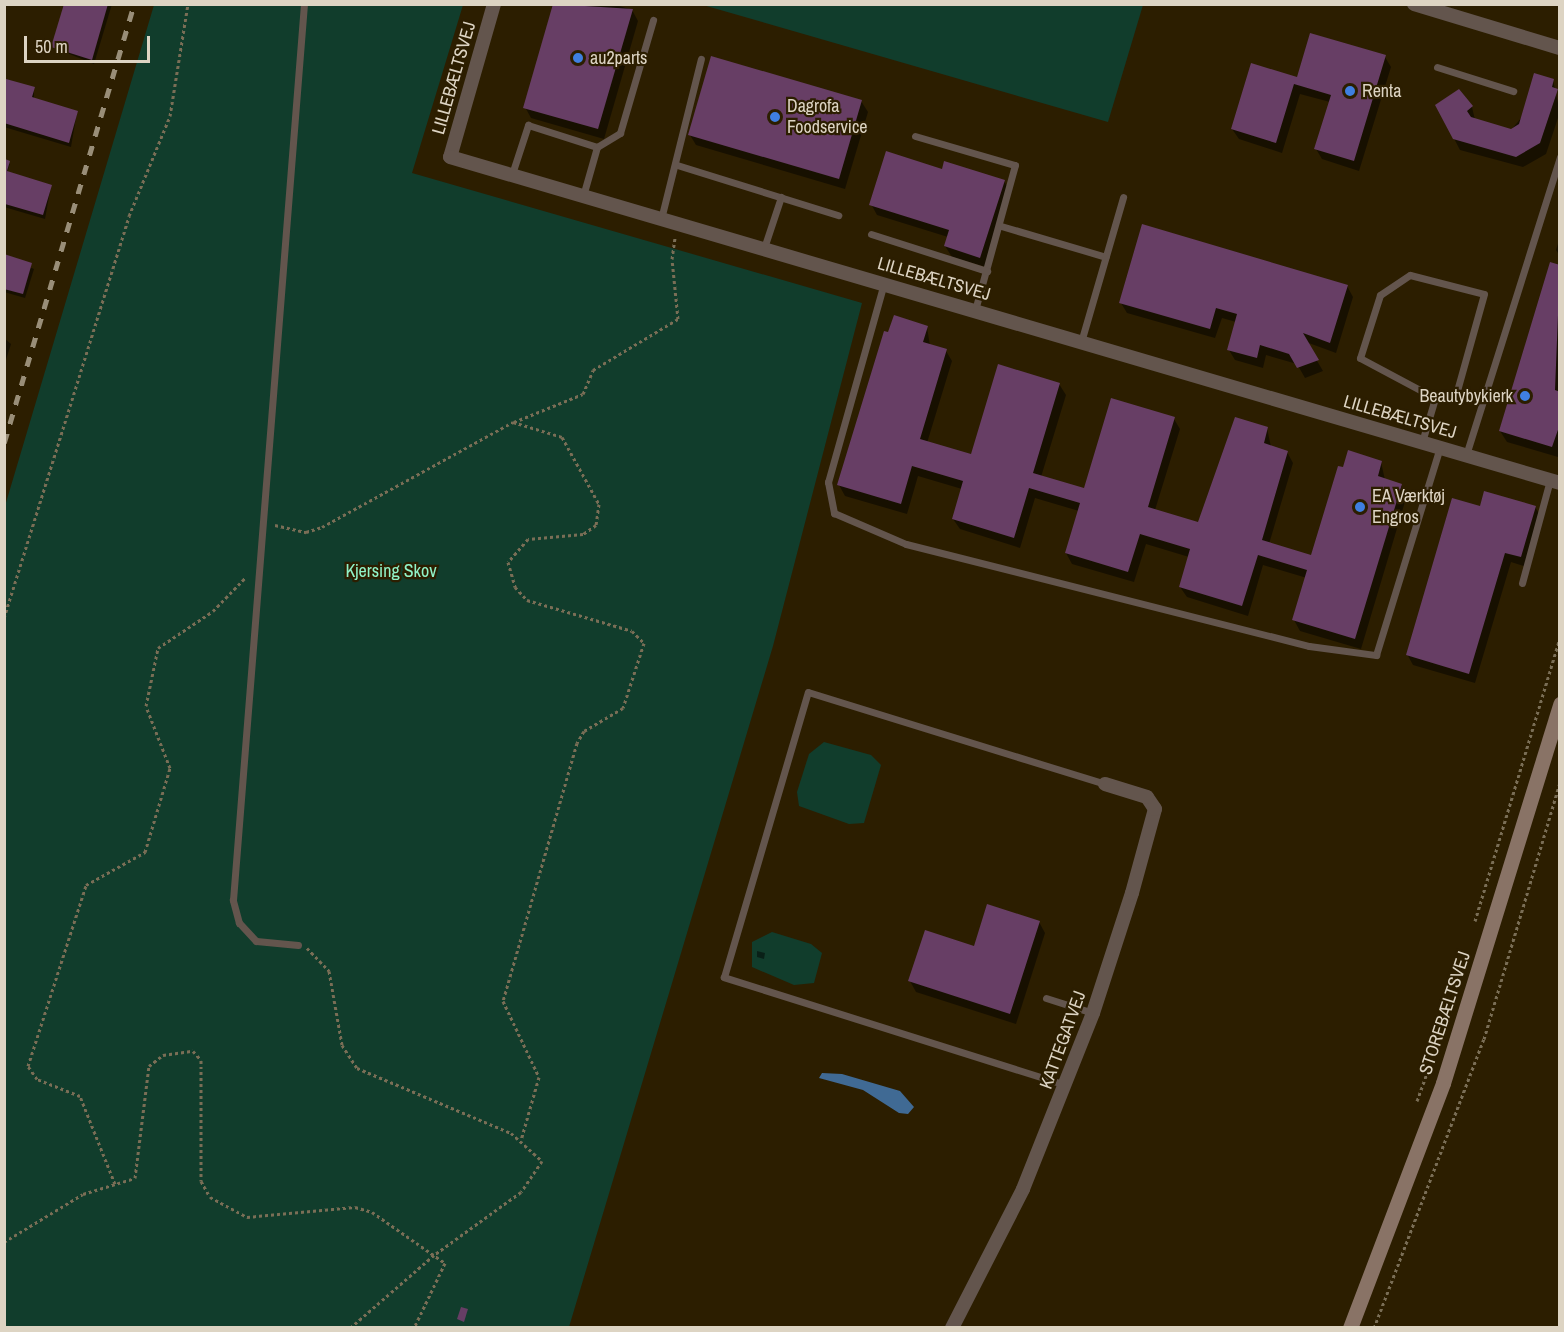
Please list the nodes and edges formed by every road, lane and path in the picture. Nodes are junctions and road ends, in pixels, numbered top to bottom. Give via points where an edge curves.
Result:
1 (188, 4) edge
2 (304, 4) edge
3 (494, 4) edge
4 (1414, 4) edge
5 (653, 20) dead end
6 (1560, 48) edge
7 (701, 59) dead end
8 (1437, 67) dead end
9 (1513, 91) dead end
10 (915, 136) dead end
11 (597, 147) junction
12 (1560, 156) edge
13 (677, 165) junction
14 (512, 174) junction
15 (583, 196) junction
16 (781, 197) junction
17 (1123, 197) dead end
18 (838, 215) dead end
19 (661, 219) junction
20 (678, 224) junction
21 (1001, 226) junction
22 (871, 234) dead end
23 (764, 248) junction
24 (1106, 257) junction
25 (987, 272) junction
26 (884, 284) junction
27 (975, 310) junction
28 (1081, 342) junction
29 (1435, 398) junction
30 (513, 422) junction
31 (1422, 442) junction
32 (1440, 447) junction
33 (1466, 455) junction
34 (1555, 481) edge
35 (263, 521) junction
36 (259, 563) junction
37 (1522, 583) dead end
38 (4, 618) edge
39 (1560, 638) edge
40 (1560, 704) edge
41 (1560, 782) edge
42 (1105, 784) joint
43 (1472, 929) dead end
44 (298, 945) joint
45 (1046, 998) dead end
46 (1093, 1013) junction
47 (1435, 1052) dead end
48 (1066, 1085) junction
49 (1416, 1106) dead end
50 (521, 1140) junction
51 (115, 1184) junction
52 (4, 1242) edge
53 (434, 1256) junction
54 (350, 1328) edge
55 (414, 1328) edge
56 (952, 1328) edge
57 (1350, 1328) edge
58 (1374, 1328) edge

1 - 38 path via 170,116 129,216
2 - 35 lane
3 - 14 street, LILLEBÆLTSVEJ via 450,157
4 - 6 street
5 - 11 lane via 620,133
7 - 13 lane via 678,137
8 - 9 lane
10 - 21 lane via 1015,165
11 - 14 lane via 528,125
11 - 15 lane
12 - 33 lane
13 - 16 lane
13 - 19 lane
14 - 15 street, LILLEBÆLTSVEJ
15 - 19 street, LILLEBÆLTSVEJ
16 - 18 lane
16 - 23 lane
17 - 24 lane
19 - 20 street, LILLEBÆLTSVEJ
20 - 23 street, LILLEBÆLTSVEJ
20 - 30 path via 672,259 678,319 592,370 583,394
21 - 24 lane
21 - 25 lane
22 - 25 lane
23 - 26 street, LILLEBÆLTSVEJ
24 - 28 lane
25 - 27 lane
26 - 27 street, LILLEBÆLTSVEJ
26 - 32 lane via 828,482 834,513 906,544 1309,646 1377,655
27 - 28 street, LILLEBÆLTSVEJ
28 - 31 street, LILLEBÆLTSVEJ
29 - 29 lane via 1456,394 1484,294 1410,275 1380,295 1360,358
29 - 31 lane
30 - 35 path via 322,527 306,532
30 - 50 path via 562,437 569,444 600,516 583,534 528,539 518,546 508,562 515,587 526,600 632,630 644,643 623,708 584,731 577,743 505,994 506,1013 539,1077
31 - 32 street, LILLEBÆLTSVEJ
32 - 33 street, LILLEBÆLTSVEJ
33 - 34 street, LILLEBÆLTSVEJ
34 - 37 lane
35 - 36 lane
36 - 44 lane via 232,900 239,923 256,941
36 - 51 path via 213,611 158,648 146,706 170,768 145,852 87,885 28,1066 37,1079 80,1096
39 - 43 path
40 - 57 street, STOREBÆLTSVEJ via 1446,1073
41 - 58 path via 1484,1039
42 - 46 street, KATTEGATVEJ via 1147,797 1155,808
42 - 48 lane via 808,692 724,977
44 - 50 path via 316,953 329,971 342,1045 357,1068
45 - 46 lane
46 - 48 street, KATTEGATVEJ
47 - 49 path
48 - 56 street, KATTEGATVEJ via 1023,1189
50 - 53 path via 542,1161 521,1191
51 - 52 path via 83,1194
51 - 53 path via 139,1171 149,1066 163,1055 193,1051 201,1060 201,1181 210,1197 247,1217 356,1207 372,1212
53 - 54 path
53 - 55 path via 445,1263

